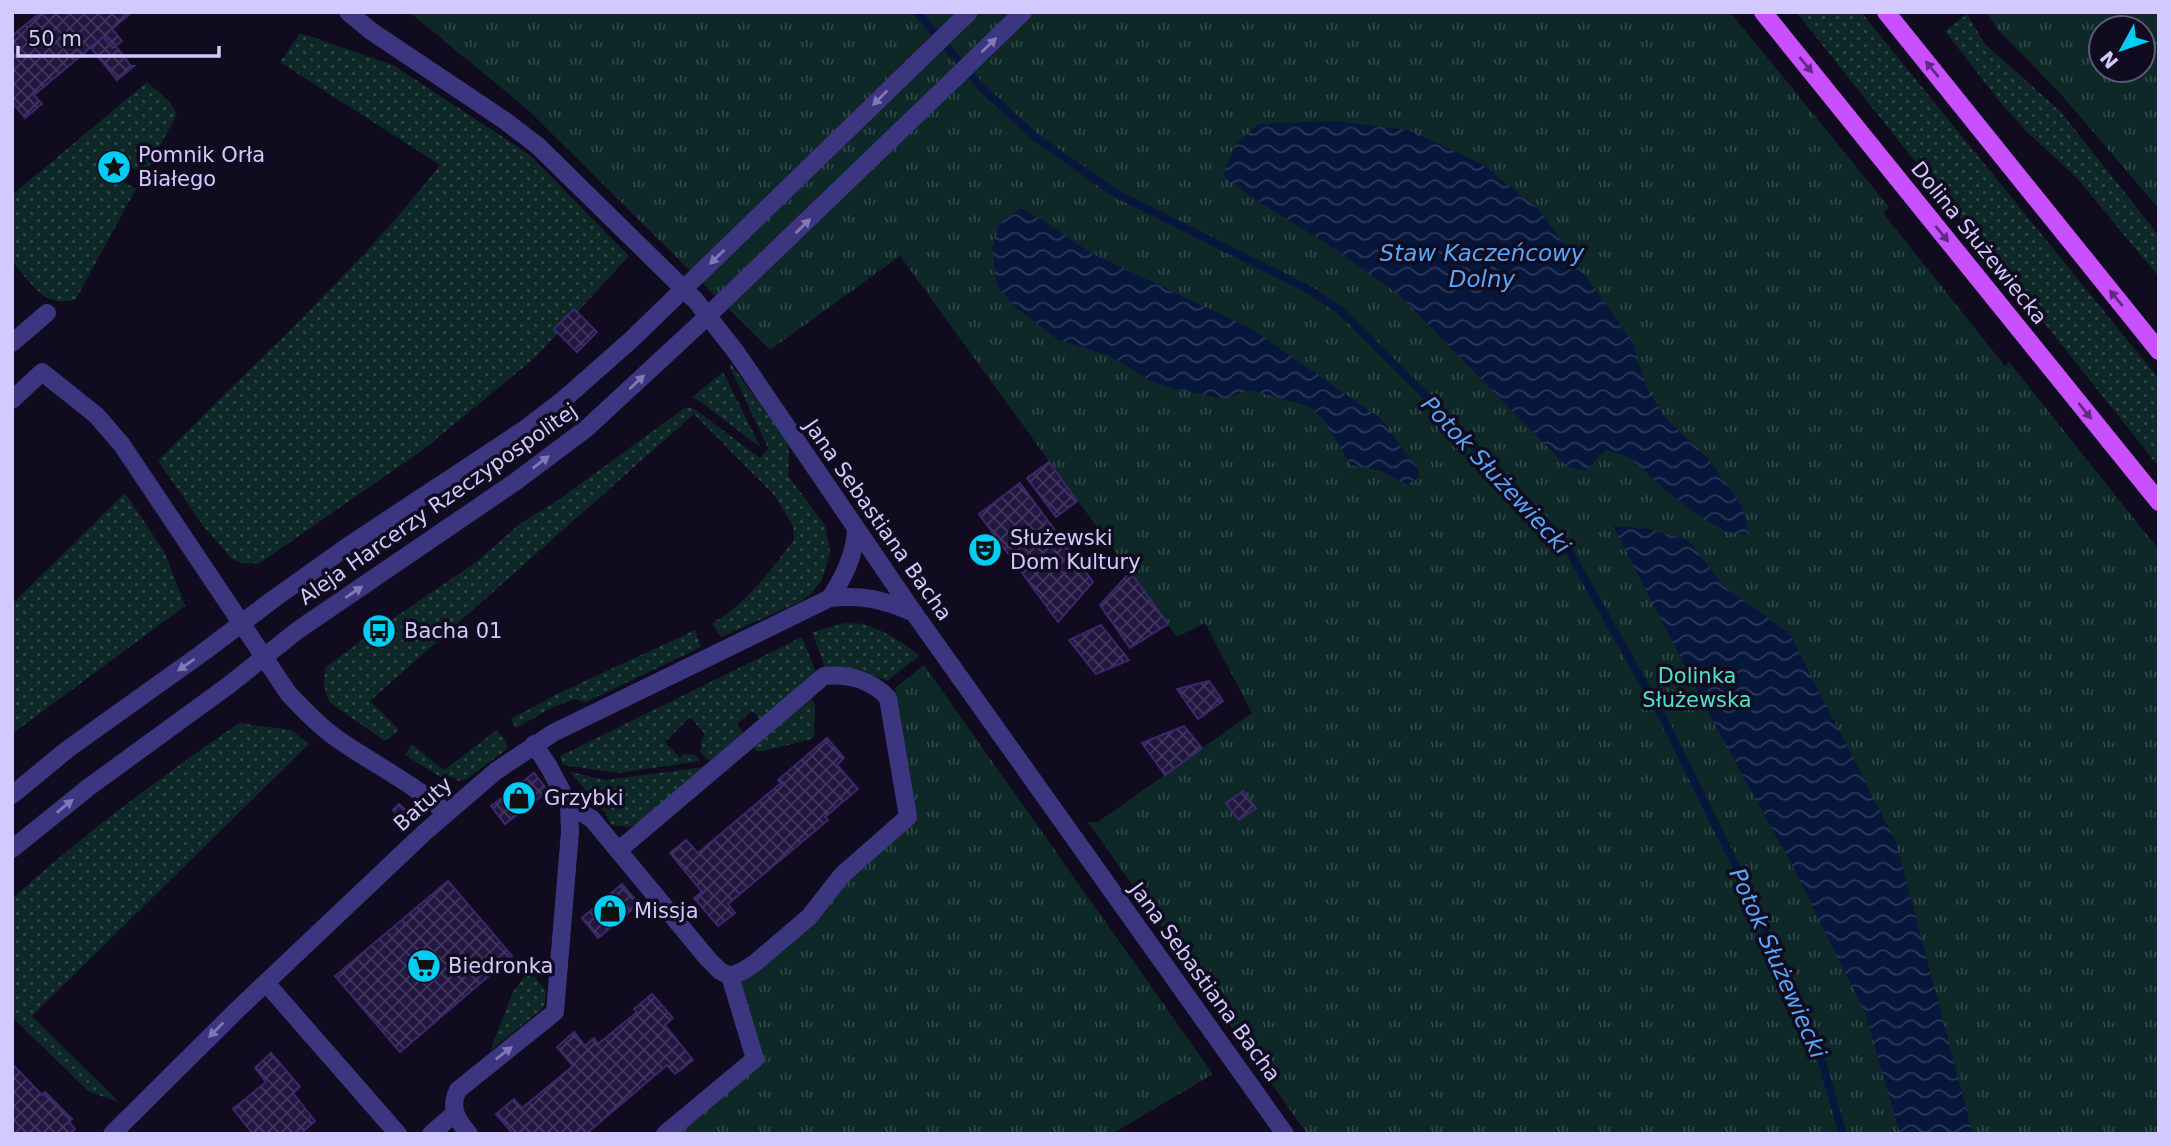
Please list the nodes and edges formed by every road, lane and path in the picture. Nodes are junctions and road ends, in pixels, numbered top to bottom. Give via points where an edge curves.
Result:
1 (348, 12) edge
2 (969, 12) edge
3 (1023, 12) edge
4 (1763, 12) edge
5 (1886, 12) edge
6 (47, 313) dead end
7 (12, 343) edge
8 (2159, 351) edge
9 (12, 400) edge
10 (2159, 502) edge
11 (856, 529) junction
12 (830, 598) junction
13 (914, 613) junction
14 (241, 624) junction
15 (264, 657) junction
16 (534, 744) junction
17 (12, 795) edge
18 (569, 806) junction
19 (446, 813) junction
20 (12, 849) edge
21 (619, 850) junction
22 (730, 976) junction
23 (265, 983) junction
24 (455, 1104) junction
25 (112, 1134) edge
26 (398, 1134) edge
27 (431, 1134) edge
28 (469, 1134) edge
29 (665, 1134) edge
30 (1285, 1134) edge

1 - 11 street, Jana Sebastiana Bacha via 538,146 696,301
2 -> 14 street, Aleja Harcerzy Rzeczypospolitej, bridge via 631,340 563,400
15 -> 3 street, Aleja Harcerzy Rzeczypospolitej, bridge via 586,428
4 -> 10 main road, Dolina Służewiecka
8 -> 5 main road
6 - 7 street
9 - 14 street via 41,372 96,415
11 - 12 street via 853,552
11 - 13 street, Jana Sebastiana Bacha
12 - 13 street, Batuty via 873,597
12 - 16 street, Batuty
13 - 30 street, Jana Sebastiana Bacha
14 - 15 street
14 -> 17 street, Aleja Harcerzy Rzeczypospolitej
15 - 19 street via 288,693 315,721
20 -> 15 street, Aleja Harcerzy Rzeczypospolitej
16 - 18 street
16 - 19 street, Batuty
18 - 21 street via 592,819
24 -> 18 street via 458,1090 555,1012
19 - 23 street, Batuty
21 - 22 street via 708,959
21 - 22 street via 824,676 867,682 888,698 908,817 842,875 809,917 755,963
22 - 29 street via 755,1059
23 -> 25 street, Batuty
23 - 26 street
24 - 27 street
24 - 28 street via 458,1121

